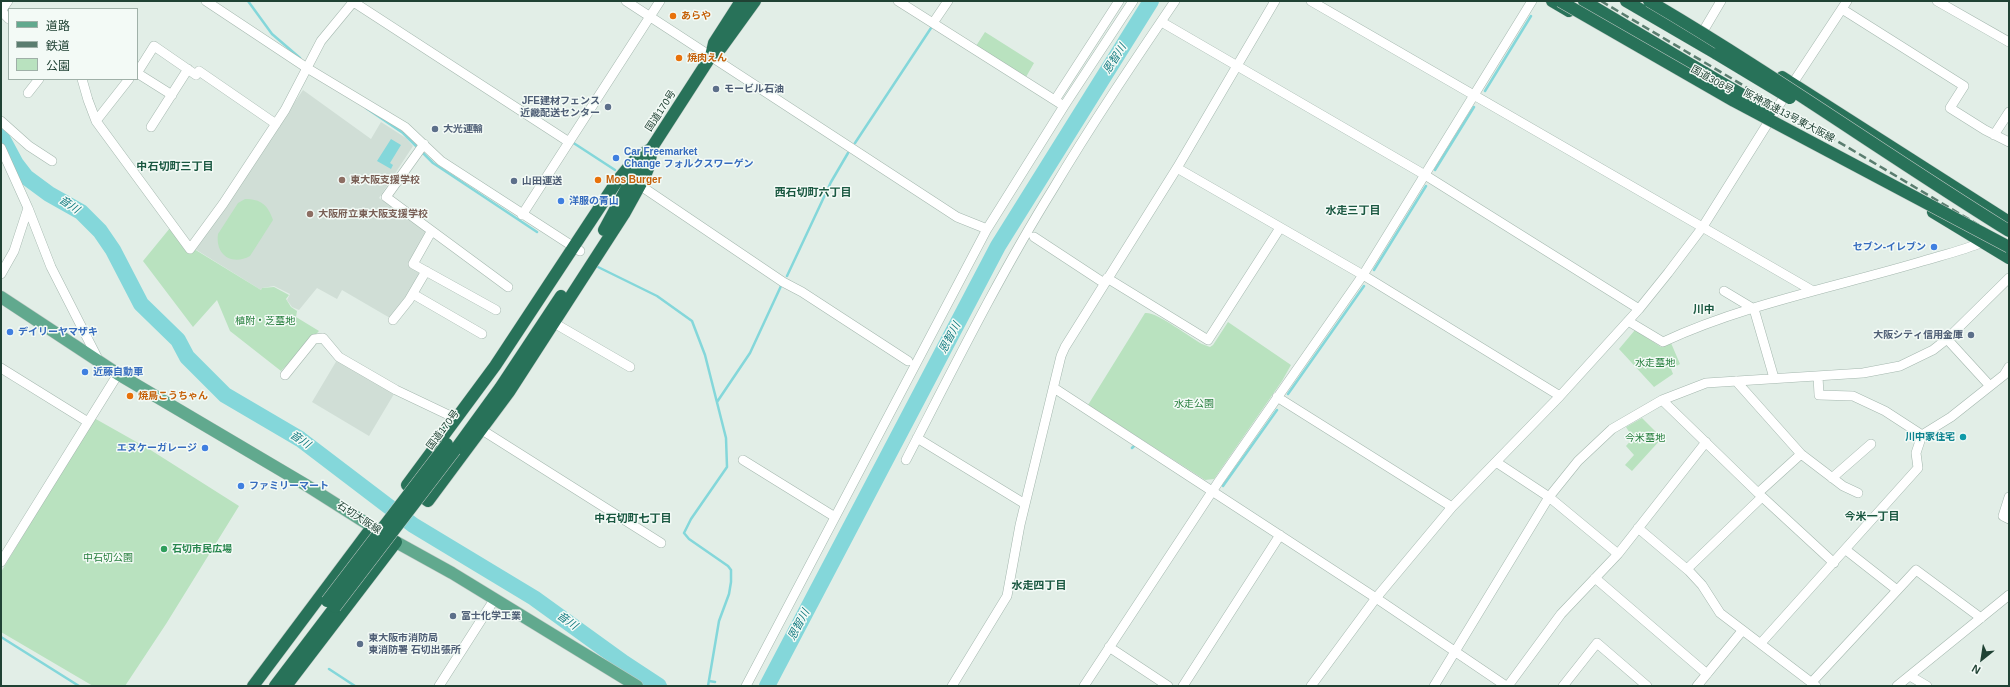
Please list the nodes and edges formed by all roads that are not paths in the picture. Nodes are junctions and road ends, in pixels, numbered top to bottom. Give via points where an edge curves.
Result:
1 (8, 1) edge
2 (206, 1) edge
3 (353, 1) edge
4 (626, 1) edge
5 (660, 1) edge
6 (741, 1) edge
7 (755, 1) edge
8 (898, 1) edge
9 (948, 1) edge
10 (1133, 1) edge
11 (1175, 1) edge
12 (1275, 1) edge
13 (1312, 1) edge
14 (1532, 1) edge
15 (1552, 1) edge
16 (1560, 1) edge
17 (1584, 1) edge
18 (1626, 1) edge
19 (1649, 1) edge
20 (1658, 1) edge
21 (1721, 1) edge
22 (1937, 1) edge
23 (1116, 2) edge
24 (1845, 5) edge
25 (3, 15) edge
26 (650, 16) junction
27 (933, 24) junction
28 (1165, 24) dead end
29 (1705, 28) junction
30 (2009, 42) edge
31 (711, 56) junction
32 (1237, 66) junction
33 (307, 68) junction
34 (188, 69) junction
35 (138, 71) edge
36 (138, 74) edge
37 (38, 80) edge
38 (82, 80) edge
39 (128, 80) edge
40 (1793, 84) junction
41 (28, 93) dead end
42 (172, 95) junction
43 (1474, 96) junction
44 (1055, 100) junction
45 (1064, 106) junction
46 (2009, 112) edge
47 (1, 121) edge
48 (96, 121) junction
49 (1769, 123) junction
50 (276, 124) junction
51 (151, 127) dead end
52 (1994, 134) junction
53 (569, 142) junction
54 (2009, 142) edge
55 (424, 144) junction
56 (1, 148) edge
57 (652, 148) junction
58 (52, 161) dead end
59 (1178, 168) junction
60 (1425, 175) junction
61 (1881, 178) junction
62 (1926, 179) junction
63 (636, 183) junction
64 (28, 208) junction
65 (522, 215) junction
66 (2009, 222) edge
67 (1280, 228) junction
68 (1702, 228) junction
69 (987, 229) junction
70 (2009, 231) edge
71 (431, 232) junction
72 (1034, 237) dead end
73 (1983, 242) junction
74 (2009, 247) edge
75 (577, 249) junction
76 (2009, 258) edge
77 (426, 271) junction
78 (1, 274) edge
79 (1363, 275) junction
80 (2009, 278) edge
81 (1106, 280) junction
82 (508, 286) dead end
83 (1724, 291) dead end
84 (1813, 291) junction
85 (413, 294) junction
86 (1, 298) edge
87 (1639, 309) junction
88 (1754, 309) junction
89 (496, 310) dead end
90 (393, 320) dead end
91 (1628, 321) junction
92 (554, 323) junction
93 (482, 334) dead end
94 (1947, 339) junction
95 (908, 361) dead end
96 (100, 362) junction
97 (630, 367) dead end
98 (1, 368) edge
99 (2009, 368) edge
100 (118, 374) junction
101 (286, 375) dead end
102 (1818, 376) junction
103 (1774, 378) junction
104 (1736, 381) junction
105 (1990, 386) junction
106 (1054, 388) junction
107 (1560, 396) junction
108 (1277, 398) junction
109 (1662, 400) junction
110 (457, 419) junction
111 (88, 422) junction
112 (482, 430) junction
113 (1922, 435) junction
114 (918, 438) junction
115 (1706, 442) junction
116 (1871, 444) dead end
117 (451, 447) junction
118 (1801, 454) junction
119 (744, 460) dead end
120 (906, 460) dead end
121 (1496, 462) junction
122 (1832, 478) junction
123 (1212, 491) junction
124 (1858, 493) dead end
125 (1760, 495) junction
126 (1549, 497) junction
127 (2009, 497) edge
128 (1025, 504) junction
129 (1452, 507) junction
130 (835, 517) junction
131 (2009, 519) edge
132 (372, 527) junction
133 (1638, 528) junction
134 (1280, 535) junction
135 (396, 542) junction
136 (661, 543) dead end
137 (1846, 550) junction
138 (1618, 554) junction
139 (1, 562) edge
140 (1834, 563) junction
141 (1687, 568) junction
142 (1595, 578) junction
143 (1897, 590) junction
144 (2009, 595) edge
145 (1376, 598) junction
146 (494, 600) junction
147 (331, 604) junction
148 (1981, 618) junction
149 (1742, 631) junction
150 (1760, 644) junction
151 (1109, 647) junction
152 (1455, 651) junction
153 (1707, 674) junction
154 (1910, 676) junction
155 (1814, 684) edge
156 (253, 686) edge
157 (263, 686) edge
158 (275, 686) edge
159 (286, 686) edge
160 (440, 686) edge
161 (637, 686) edge
162 (746, 686) edge
163 (952, 686) edge
164 (1084, 686) edge
165 (1168, 686) edge
166 (1183, 686) edge
167 (1311, 686) edge
168 (1434, 686) edge
169 (1507, 686) edge
170 (1563, 686) edge
171 (1647, 686) edge
172 (1697, 686) edge
173 (1897, 686) edge
174 (1927, 686) edge

1 - 25 street
2 - 33 street
3 - 33 street via 321,41
3 - 53 street
4 - 26 street
5 - 26 street
6 - 31 highway, 国道170号 via 714,43
7 - 31 highway, 国道170号 via 721,48
8 - 27 street
9 - 27 street
10 - 45 street
11 - 114 street via 1052,189 997,286
12 - 32 street
13 - 43 street
14 - 43 street
15 - 49 highway, 国道308号 via 1680,76
16 - 61 highway, 阪神高速13号東大阪線, bridge via 1734,101
17 - 61 highway, bridge
18 - 62 highway, bridge
19 - 62 highway, 阪神高速13号東大阪線, bridge via 1755,65
20 - 29 highway
21 - 29 street
22 - 30 street
23 - 44 street
24 - 40 street
24 - 52 street via 1964,86 1950,108
26 - 31 street
26 - 53 street
27 - 44 street
28 - 32 street
29 - 40 highway
31 - 57 highway, 国道170号
31 - 69 street via 957,217
32 - 59 street
32 - 60 street
33 - 50 street
33 - 55 street via 405,127
34 - 35 street via 154,46
34 - 42 street
34 - 50 street via 196,75 199,71
36 - 42 street
37 - 41 street
38 - 48 street
39 - 48 street
40 - 49 street
40 - 66 highway
42 - 51 street
43 - 60 street
43 - 68 street
44 - 45 street
45 - 69 street
46 - 52 street
47 - 58 street via 29,146
48 - 50 street via 190,249
49 - 68 street
49 - 73 highway, 国道308号 via 1869,175
52 - 54 street
53 - 65 street
55 - 65 street via 441,161
55 - 71 street via 386,197
56 - 64 street
57 - 63 highway via 649,166
57 - 75 highway via 636,158 617,181
59 - 67 street
59 - 81 street
60 - 79 street
60 - 87 street
61 - 74 highway, 阪神高速13号東大阪線, bridge
62 - 70 highway, 阪神高速13号東大阪線, bridge
63 - 75 highway, 国道170号 via 601,217
63 - 92 highway
63 - 95 street via 783,282
63 - 117 highway, 国道170号 via 495,395
64 - 78 street via 14,251
64 - 96 street via 51,267
65 - 75 street
67 - 79 street
67 - 81 street via 1208,340
68 - 84 street
68 - 87 street
69 - 130 street
71 - 77 street via 413,264
71 - 82 street
72 - 81 street
73 - 76 highway, 国道308号
73 - 84 street via 1881,274
75 - 110 highway
75 - 117 highway, 国道170号
77 - 85 street
77 - 89 street
79 - 107 street
79 - 108 street
80 - 94 street
81 - 106 street via 1061,356
83 - 88 street
84 - 88 street
85 - 90 street
85 - 93 street
86 - 96 main road, 石切大阪線
87 - 91 street
88 - 91 street via 1700,325 1663,342
88 - 103 street
91 - 107 street
92 - 97 street
92 - 112 highway
94 - 102 street via 1933,350 1900,366 1863,373
94 - 105 street
96 - 100 main road, 石切大阪線
98 - 111 street
99 - 105 street
100 - 111 street
100 - 132 main road, 石切大阪線
101 - 110 street via 314,340 323,338 339,357 396,390
102 - 103 street
102 - 113 street via 1819,395 1853,396 1885,411
103 - 104 street
104 - 109 street via 1706,383
104 - 118 street
105 - 113 street via 1951,417
106 - 123 street
106 - 128 street
107 - 121 street
108 - 123 street
108 - 129 street
109 - 115 street
109 - 126 street via 1612,429 1578,461
110 - 112 highway via 407,485 428,501
111 - 139 street
112 - 136 street
113 - 137 street via 1916,453 1918,468
114 - 120 street
114 - 128 street
115 - 125 street
115 - 133 street
116 - 122 street
117 - 147 highway, 国道170号, bridge
118 - 122 street
118 - 125 street
119 - 130 street
121 - 126 street
121 - 129 street
122 - 124 street
123 - 134 street
123 - 151 street
125 - 140 street
125 - 141 street
126 - 138 street
126 - 152 street
127 - 131 street via 2003,516
128 - 163 street via 1007,596
129 - 145 street
130 - 162 street
132 - 135 main road, 石切大阪線
132 - 156 highway
133 - 138 street
133 - 141 street
134 - 145 street
134 - 166 street
135 - 146 main road, 石切大阪線 via 407,546
135 - 159 highway
137 - 140 street
137 - 143 street
138 - 142 street
140 - 150 street
141 - 149 street via 1702,585 1720,613
142 - 153 street
142 - 169 street via 1561,614
143 - 148 street via 1916,570
143 - 155 street
144 - 148 street
145 - 152 street
145 - 167 street
146 - 160 street
146 - 161 main road, 石切大阪線
147 - 157 highway, 国道170号
147 - 158 highway, 国道170号
148 - 154 street
149 - 150 street
149 - 153 street
150 - 155 street
151 - 164 street
151 - 165 street
152 - 168 street
152 - 169 street
153 - 172 street
154 - 173 street
154 - 174 street
170 - 171 street via 1597,643

